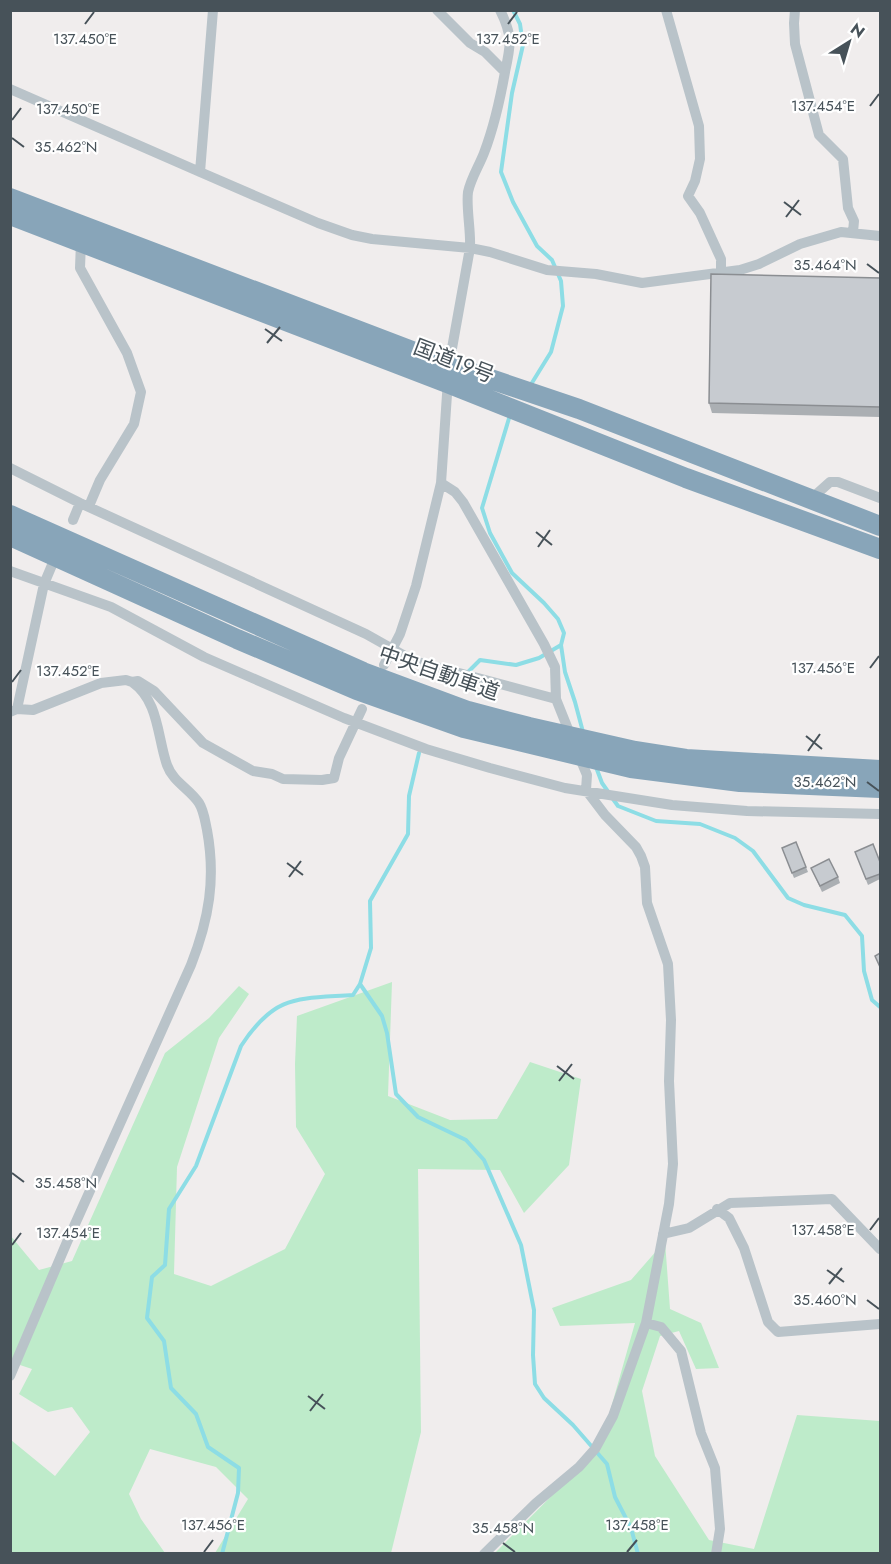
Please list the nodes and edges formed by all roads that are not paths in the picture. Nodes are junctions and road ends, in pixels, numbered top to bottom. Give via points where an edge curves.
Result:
1 (213, 10) edge
2 (437, 10) edge
3 (500, 10) edge
4 (666, 10) edge
5 (795, 10) edge
6 (505, 72) junction
7 (10, 89) edge
8 (200, 172) junction
9 (10, 198) edge
10 (10, 215) edge
11 (853, 232) junction
12 (880, 236) edge
13 (81, 242) junction
14 (470, 248) junction
15 (721, 273) junction
16 (448, 374) junction
17 (10, 468) edge
18 (441, 483) junction
19 (880, 498) edge
20 (811, 499) junction
21 (85, 505) junction
22 (10, 515) edge
23 (73, 520) dead end
24 (880, 526) edge
25 (10, 536) edge
26 (880, 549) edge
27 (52, 565) dead end
28 (10, 572) edge
29 (44, 584) junction
30 (392, 650) junction
31 (384, 665) dead end
32 (132, 682) junction
33 (556, 699) junction
34 (362, 710) dead end
35 (14, 711) edge
36 (356, 721) junction
37 (531, 737) junction
38 (633, 760) junction
39 (880, 770) edge
40 (880, 788) edge
41 (591, 792) junction
42 (880, 814) edge
43 (717, 1209) junction
44 (663, 1234) junction
45 (880, 1249) edge
46 (646, 1323) junction
47 (880, 1324) edge
48 (10, 1376) edge
49 (484, 1554) edge
50 (716, 1554) edge

1 - 8 street
2 - 6 street
3 - 6 street via 511,38
4 - 15 street via 699,126 700,159 688,196 721,259
5 - 11 street via 795,44 819,135 843,159
6 - 14 street via 492,129 470,183
7 - 8 street
8 - 14 street via 352,235
9 - 16 highway, 国道19号
10 - 13 highway, 国道19号
11 - 12 street
11 - 15 street via 818,238 751,267
13 - 16 highway, 国道19号
13 - 21 street via 80,268 127,353 141,392 134,424
14 - 15 street via 547,270 642,283
14 - 16 street
16 - 18 street
16 - 20 highway, 国道19号 via 511,385
16 - 26 highway, 国道19号 via 502,406
17 - 21 street
18 - 30 street via 416,586
18 - 33 street via 463,502 544,645 555,668
19 - 20 street via 830,482
20 - 24 highway, 国道19号
21 - 23 street
21 - 30 street via 366,634
22 - 37 highway, 中央自動車道 via 363,672
25 - 37 highway, 中央自動車道 via 357,690 464,728
27 - 29 street
28 - 29 street
29 - 35 street
29 - 36 street via 111,607 204,657
30 - 31 street
30 - 33 street via 414,661
32 - 35 street via 101,683 33,710
32 - 36 street via 138,681 154,691 203,743 252,771 283,778 334,778
32 - 48 street via 152,705 168,768 204,813 211,852 211,896 191,965
33 - 41 street
34 - 36 street
36 - 41 street via 426,749
37 - 38 highway, 中央自動車道
38 - 39 highway, 中央自動車道
38 - 40 highway, 中央自動車道 via 740,782
41 - 42 street via 747,812
41 - 44 street via 605,815 641,856 647,903 668,964 672,1164
43 - 44 street via 689,1228
43 - 45 street via 730,1203 832,1198
43 - 47 street via 725,1214 744,1248 768,1322 778,1332
44 - 46 street
46 - 49 street via 613,1416 595,1449
46 - 50 street via 661,1327 681,1351 715,1468 720,1529

